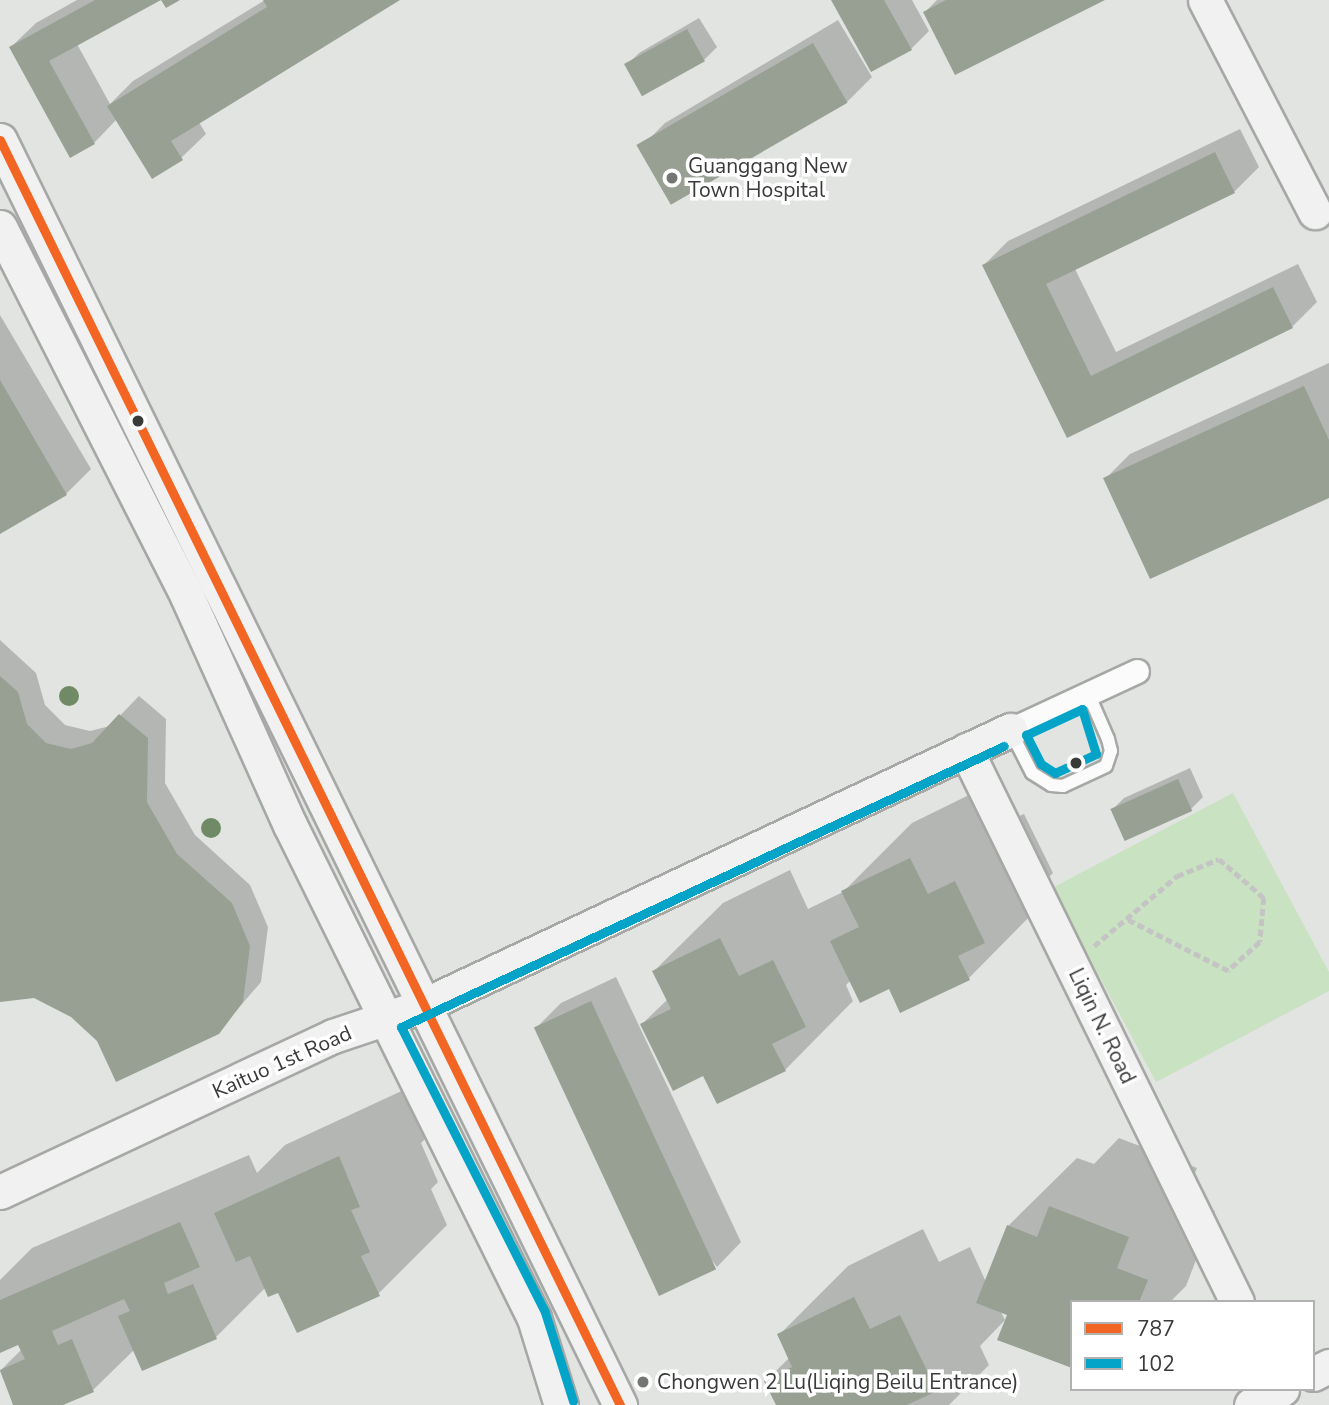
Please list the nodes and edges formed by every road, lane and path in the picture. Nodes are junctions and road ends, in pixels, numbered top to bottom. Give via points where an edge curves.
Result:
1 (1205, 0) edge
2 (0, 140) edge
3 (1315, 212) dead end
4 (0, 227) edge
5 (1137, 671) dead end
6 (1088, 694) junction
7 (1010, 730) junction
8 (966, 750) junction
9 (1126, 919) junction
10 (1072, 965) junction
11 (422, 1006) junction
12 (384, 1020) junction
13 (0, 1192) edge
14 (1236, 1300) edge
15 (617, 1403) edge
16 (561, 1405) edge

1 - 3 main road
2 - 11 main road
4 - 12 main road via 187,596
5 - 6 street, Kaituo 1st Road
6 - 7 street, Kaituo 1st Road
6 - 7 lane via 1111,751 1106,766 1063,786 1051,785 1032,773
7 - 8 main road, Kaituo 1st Road
8 - 10 main road, Liqin N. Road
8 - 11 main road, Kaituo 1st Road
9 - 9 path via 1177,876 1220,859 1264,898 1260,942 1228,971
9 - 10 path
10 - 14 main road, Liqin N. Road
11 - 12 main road, Kaituo 1st Road
11 - 15 main road
12 - 13 main road, Kaituo 1st Road via 333,1036
12 - 16 main road via 534,1318

